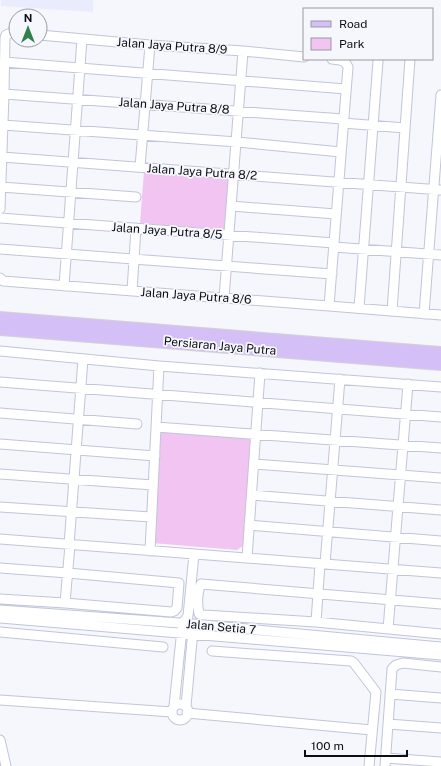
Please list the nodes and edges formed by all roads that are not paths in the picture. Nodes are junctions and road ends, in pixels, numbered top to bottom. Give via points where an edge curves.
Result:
1 (8, 34) edge
2 (48, 36) edge
3 (82, 39) junction
4 (150, 45) junction
5 (243, 51) junction
6 (303, 57) edge
7 (340, 60) edge
8 (378, 60) dead end
9 (410, 60) edge
10 (4, 62) junction
11 (80, 68) junction
12 (148, 73) junction
13 (241, 81) junction
14 (346, 89) junction
15 (4, 94) junction
16 (441, 95) edge
17 (78, 99) junction
18 (145, 104) junction
19 (239, 111) junction
20 (343, 121) junction
21 (3, 125) junction
22 (373, 126) junction
23 (405, 128) junction
24 (75, 131) junction
25 (143, 136) junction
26 (237, 142) junction
27 (341, 152) junction
28 (2, 157) junction
29 (73, 162) junction
30 (140, 167) junction
31 (234, 174) junction
32 (339, 183) junction
33 (369, 184) junction
34 (1, 187) junction
35 (401, 187) junction
36 (437, 190) edge
37 (71, 192) junction
38 (136, 197) dead end
39 (231, 206) junction
40 (0, 209) edge
41 (336, 214) junction
42 (0, 218) edge
43 (68, 223) junction
44 (136, 228) junction
45 (229, 235) junction
46 (334, 245) junction
47 (0, 249) edge
48 (364, 249) junction
49 (396, 252) junction
50 (66, 254) junction
51 (428, 254) junction
52 (441, 255) edge
53 (134, 259) junction
54 (227, 266) junction
55 (332, 274) junction
56 (0, 278) edge
57 (64, 286) junction
58 (132, 291) junction
59 (224, 298) junction
60 (329, 306) junction
61 (359, 308) junction
62 (392, 311) junction
63 (424, 314) junction
64 (441, 315) edge
65 (1, 324) edge
66 (0, 351) edge
67 (441, 353) edge
68 (83, 359) junction
69 (441, 364) edge
70 (159, 366) junction
71 (260, 373) junction
72 (340, 379) junction
73 (0, 382) edge
74 (408, 384) junction
75 (441, 387) edge
76 (80, 388) junction
77 (158, 394) junction
78 (258, 402) junction
79 (338, 408) junction
80 (0, 413) edge
81 (406, 414) junction
82 (441, 417) edge
83 (78, 419) junction
84 (137, 424) dead end
85 (156, 427) junction
86 (256, 434) junction
87 (335, 440) junction
88 (0, 444) edge
89 (403, 444) junction
90 (441, 448) edge
91 (76, 450) junction
92 (155, 456) junction
93 (254, 464) junction
94 (333, 469) junction
95 (0, 474) edge
96 (401, 475) junction
97 (441, 478) edge
98 (74, 480) junction
99 (153, 485) junction
100 (252, 495) junction
101 (330, 501) junction
102 (398, 506) junction
103 (0, 507) edge
104 (441, 510) edge
105 (72, 512) junction
106 (151, 517) junction
107 (250, 525) junction
108 (328, 532) junction
109 (396, 537) junction
110 (0, 539) edge
111 (441, 541) edge
112 (70, 545) junction
113 (150, 551) junction
114 (194, 554) junction
115 (247, 558) junction
116 (322, 564) junction
117 (0, 568) edge
118 (393, 569) junction
119 (68, 573) junction
120 (441, 573) edge
121 (318, 594) junction
122 (0, 599) edge
123 (390, 600) junction
124 (65, 603) junction
125 (441, 604) edge
126 (0, 610) edge
127 (188, 616) junction
128 (0, 618) edge
129 (316, 622) junction
130 (182, 624) junction
131 (193, 624) junction
132 (388, 629) junction
133 (0, 632) edge
134 (181, 634) junction
135 (441, 634) edge
136 (192, 635) junction
137 (162, 647) dead end
138 (441, 647) edge
139 (212, 650) dead end
140 (179, 653) junction
141 (191, 654) junction
142 (441, 655) edge
143 (441, 667) edge
144 (390, 694) junction
145 (441, 698) edge
146 (0, 700) edge
147 (173, 709) junction
148 (186, 710) junction
149 (388, 724) junction
150 (441, 728) edge
151 (372, 730) junction
152 (0, 740) edge
153 (385, 762) edge
154 (441, 762) edge
155 (6, 766) edge
156 (369, 766) edge

1 - 10 street via 5,38
2 - 3 street, Jalan Jaya Putra 8/9
3 - 4 street, Jalan Jaya Putra 8/9
3 - 11 street
4 - 5 street, Jalan Jaya Putra 8/9
4 - 12 street
5 - 6 street, Jalan Jaya Putra 8/9
5 - 13 street
7 - 14 street via 348,67
8 - 22 street
9 - 23 street
10 - 11 street
10 - 15 street
11 - 12 street
11 - 17 street
12 - 13 street
12 - 18 street
13 - 14 street
13 - 19 street
14 - 20 street
15 - 17 street, Jalan Jaya Putra 8/8
15 - 21 street
16 - 36 street
17 - 18 street, Jalan Jaya Putra 8/8
17 - 24 street
18 - 19 street, Jalan Jaya Putra 8/8
18 - 25 street
19 - 20 street, Jalan Jaya Putra 8/8
19 - 26 street
20 - 22 street, Jalan Jaya Putra 8/8
20 - 27 street
21 - 24 street
21 - 28 street
22 - 23 street, Jalan Jaya Putra 8/8
22 - 33 street
23 - 35 street
24 - 25 street
24 - 29 street
25 - 26 street
25 - 30 street
26 - 27 street
26 - 31 street
27 - 32 street
28 - 29 street, Jalan Jaya Putra 8/2
28 - 34 street
29 - 30 street, Jalan Jaya Putra 8/2
29 - 37 street
30 - 31 street, Jalan Jaya Putra 8/2
31 - 32 street, Jalan Jaya Putra 8/2
31 - 39 street
32 - 33 street, Jalan Jaya Putra 8/2
32 - 41 street
33 - 35 street, Jalan Jaya Putra 8/2
33 - 48 street
34 - 37 street
34 - 40 street
35 - 36 street, Jalan Jaya Putra 8/2
35 - 49 street
36 - 51 street
37 - 38 street
37 - 43 street
39 - 41 street
39 - 45 street
41 - 46 street
42 - 43 street, Jalan Jaya Putra 8/5
43 - 44 street, Jalan Jaya Putra 8/5
43 - 50 street
44 - 45 street, Jalan Jaya Putra 8/5
44 - 53 street
45 - 46 street, Jalan Jaya Putra 8/5
45 - 54 street
46 - 48 street, Jalan Jaya Putra 8/5
46 - 55 street
47 - 50 street
48 - 49 street, Jalan Jaya Putra 8/5
48 - 61 street
49 - 51 street, Jalan Jaya Putra 8/5
49 - 62 street
50 - 53 street
50 - 57 street
51 - 52 street, Jalan Jaya Putra 8/5
51 - 63 street
53 - 54 street
53 - 58 street
54 - 55 street
54 - 59 street
55 - 60 street
56 - 57 street, Jalan Jaya Putra 8/6
57 - 58 street, Jalan Jaya Putra 8/6
58 - 59 street, Jalan Jaya Putra 8/6
59 - 60 street, Jalan Jaya Putra 8/6
60 - 61 street, Jalan Jaya Putra 8/6
61 - 62 street, Jalan Jaya Putra 8/6
62 - 63 street, Jalan Jaya Putra 8/6
63 - 64 street, Jalan Jaya Putra 8/6
65 - 67 main road, Persiaran Jaya Putra
65 - 69 main road, Persiaran Jaya Putra
66 - 68 street
68 - 70 street
68 - 76 street
70 - 71 street
70 - 77 street
71 - 72 street
71 - 78 street
72 - 74 street
72 - 79 street
73 - 76 street
74 - 75 street
74 - 81 street
76 - 77 street
76 - 83 street
77 - 78 street
77 - 85 street
78 - 79 street
78 - 86 street
79 - 81 street
79 - 87 street
80 - 83 street
81 - 82 street
81 - 89 street
83 - 84 street
83 - 91 street
85 - 86 street
85 - 92 street
86 - 87 street
86 - 93 street
87 - 89 street
87 - 94 street
88 - 91 street
89 - 90 street
89 - 96 street
91 - 92 street
91 - 98 street
92 - 99 street
93 - 94 street
93 - 100 street
94 - 96 street
94 - 101 street
95 - 98 street
96 - 97 street
96 - 102 street
98 - 99 street
98 - 105 street
99 - 106 street
100 - 101 street
100 - 107 street
101 - 102 street
101 - 108 street
102 - 104 street
102 - 109 street
103 - 105 street
105 - 106 street
105 - 112 street
106 - 113 street
107 - 108 street
107 - 115 street
108 - 109 street
108 - 116 street
109 - 111 street
109 - 118 street
110 - 112 street
112 - 113 street
112 - 119 street
113 - 114 street
114 - 115 street
114 - 127 street
115 - 116 street
116 - 118 street
116 - 121 street
117 - 119 street
118 - 120 street
118 - 123 street
119 - 124 street
119 - 124 street via 179,583 177,608 171,612
121 - 123 street
121 - 129 street
121 - 129 street via 201,584 199,588 199,614
122 - 124 street
123 - 125 street
123 - 132 street
126 - 130 street, Jalan Setia 7
127 - 130 street
127 - 131 street
128 - 134 street, Jalan Setia 7
129 - 132 street
130 - 131 street, Jalan Setia 7
130 - 134 street
131 - 136 street
131 - 138 street, Jalan Setia 7
132 - 135 street
133 - 137 street
134 - 136 street, Jalan Setia 7
134 - 140 street
136 - 141 street
136 - 142 street, Jalan Setia 7
139 - 151 street via 351,661 376,692
140 - 141 street
140 - 147 street
141 - 148 street
143 - 144 street via 403,663 396,666 392,669
144 - 145 street
144 - 149 street
146 - 147 street
147 - 148 street via 181,704
147 - 148 street via 174,716 178,719 186,716
148 - 151 street
149 - 150 street
149 - 153 street
151 - 156 street
152 - 155 street
153 - 154 street

